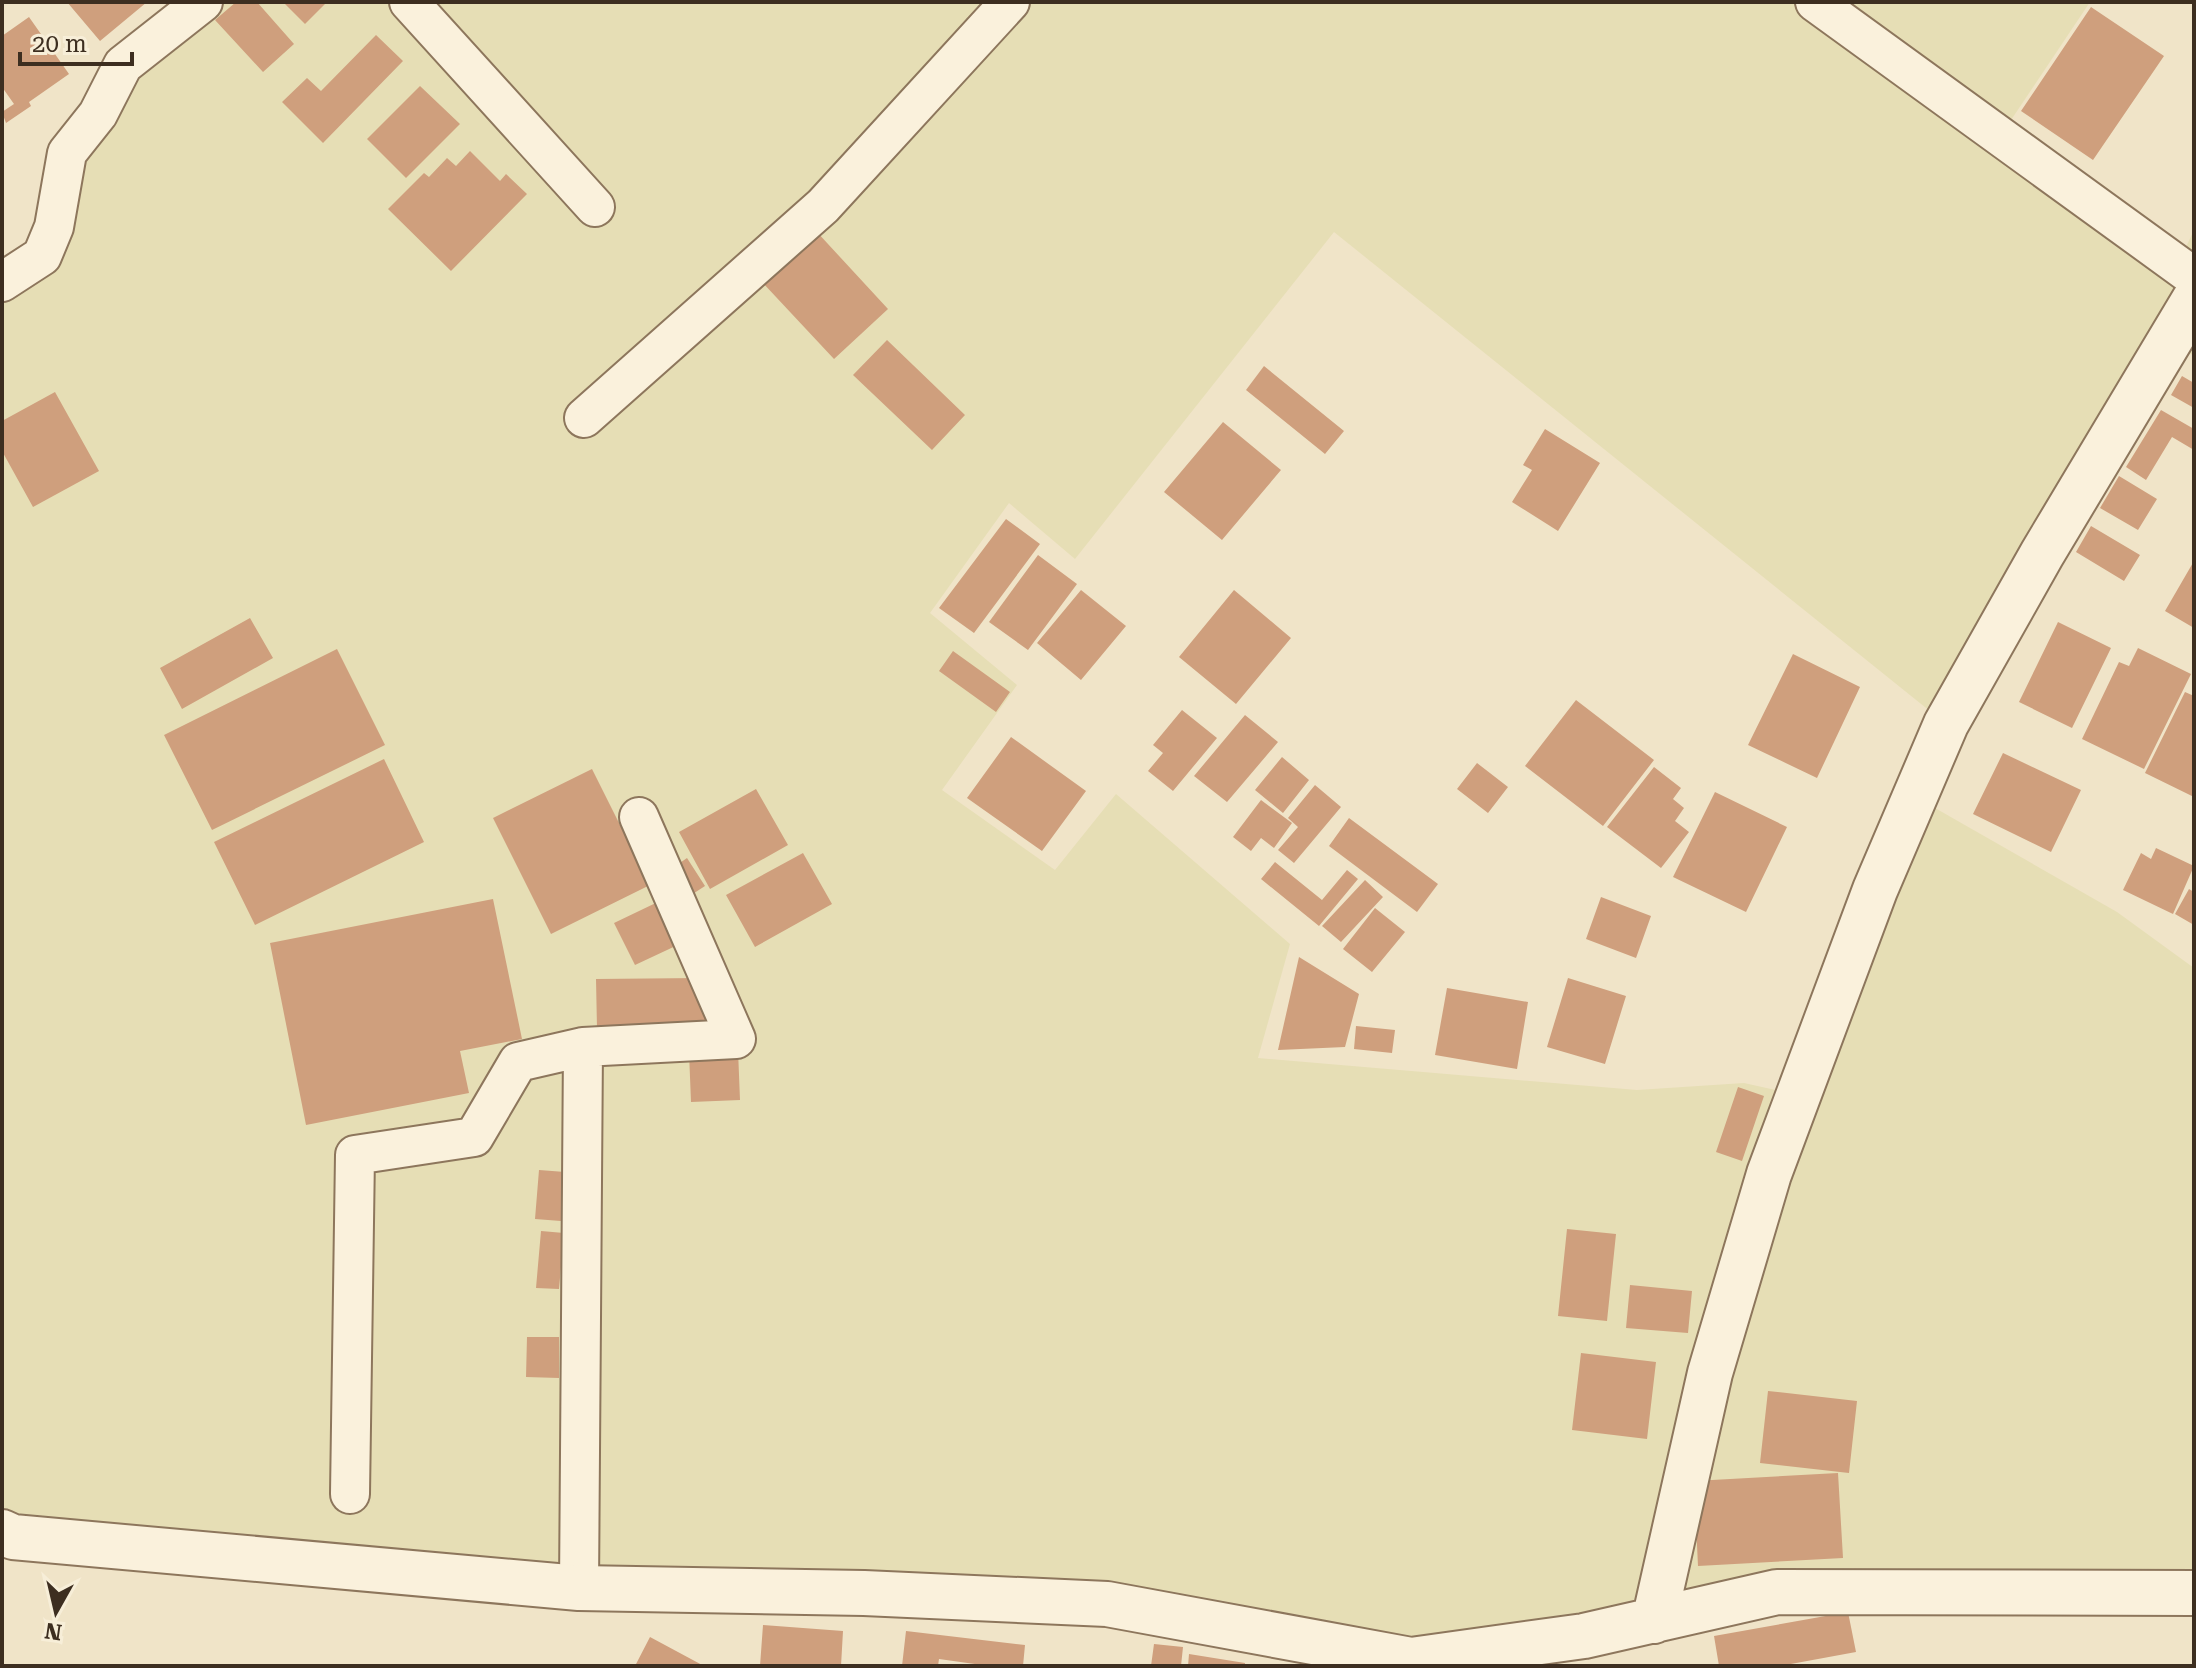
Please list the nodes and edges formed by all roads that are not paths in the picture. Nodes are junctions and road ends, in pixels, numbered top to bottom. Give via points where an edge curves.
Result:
1 (203, 2) edge
2 (409, 2) edge
3 (1010, 2) edge
4 (1815, 2) edge
5 (595, 207) dead end
6 (2194, 277) edge
7 (2, 282) edge
8 (2194, 300) edge
9 (584, 418) dead end
10 (639, 817) dead end
11 (583, 1047) junction
12 (350, 1494) dead end
13 (2, 1532) edge
14 (579, 1588) junction
15 (2194, 1593) edge
16 (1654, 1621) junction

1 - 7 street via 123,65 98,114 67,153 54,227 42,256
2 - 5 street
3 - 9 street via 823,206
4 - 6 street
8 - 16 street via 1946,724 1875,890 1765,1189 1710,1373
10 - 11 street via 736,1039
11 - 12 street via 518,1062 474,1137 355,1155
11 - 14 street
13 - 14 street
14 - 16 street via 1107,1604 1411,1660
15 - 16 street via 1777,1592

